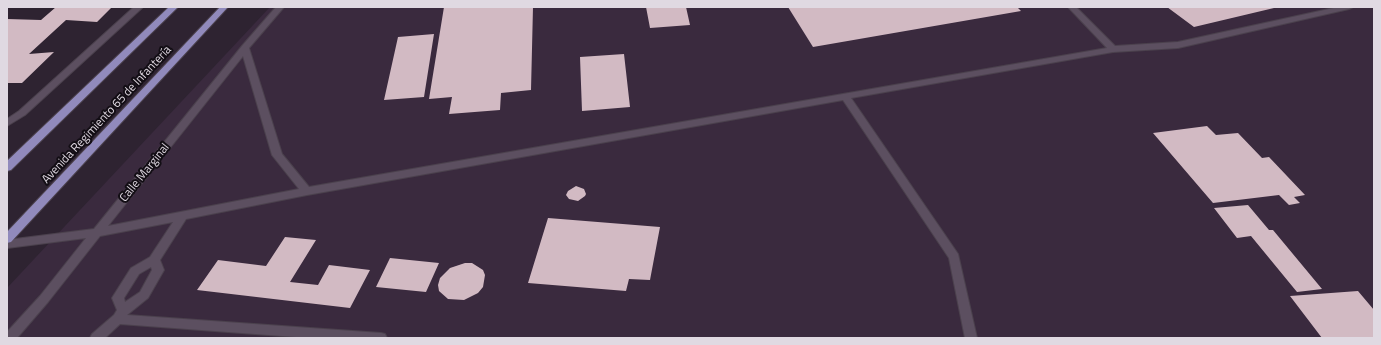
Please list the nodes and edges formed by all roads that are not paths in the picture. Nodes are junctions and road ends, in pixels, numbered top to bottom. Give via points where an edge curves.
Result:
1 (139, 7) edge
2 (174, 7) edge
3 (224, 7) edge
4 (280, 7) edge
5 (1072, 7) edge
6 (1349, 7) edge
7 (245, 48) junction
8 (1113, 49) junction
9 (845, 96) junction
10 (7, 123) edge
11 (7, 167) edge
12 (307, 191) junction
13 (182, 216) junction
14 (96, 233) junction
15 (7, 239) edge
16 (7, 244) edge
17 (154, 260) junction
18 (121, 314) junction
19 (9, 338) edge
20 (96, 338) edge
21 (381, 338) edge
22 (971, 338) edge

1 - 10 street via 22,113
2 - 11 main road
3 - 15 main road, Avenida Regimiento 65 de Infantería
4 - 7 street, Calle Marginal
5 - 8 street
6 - 8 street via 1178,44
7 - 12 street via 277,155
7 - 14 street, Calle Marginal
8 - 9 street
9 - 12 street
9 - 22 street via 954,257
12 - 13 street
13 - 14 street
13 - 17 street
14 - 16 street
14 - 19 street, Calle Marginal via 44,299
17 - 18 street via 158,270 144,295
17 - 18 street via 135,271 118,298
18 - 20 street
18 - 21 street

